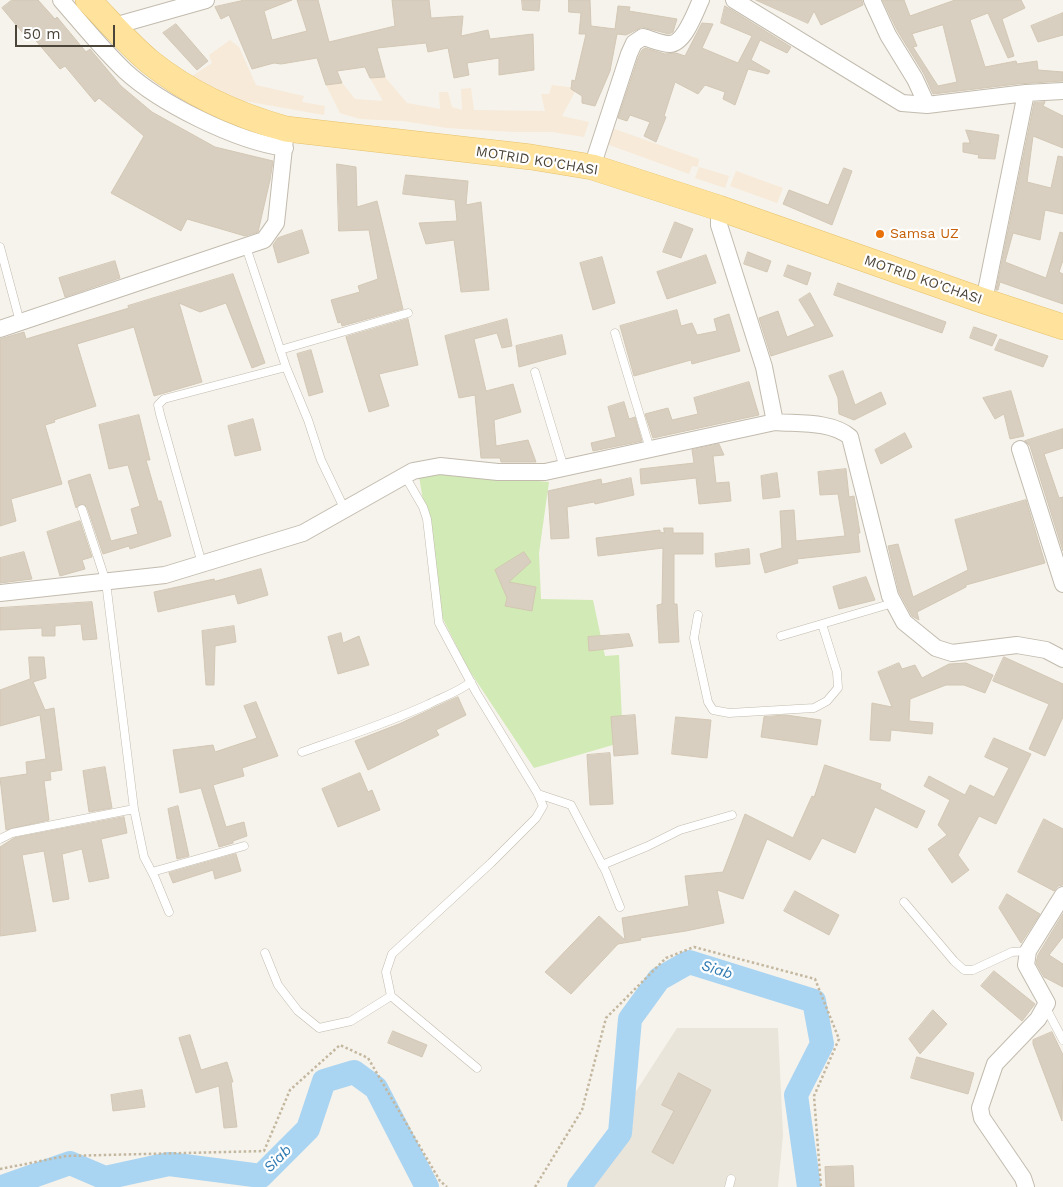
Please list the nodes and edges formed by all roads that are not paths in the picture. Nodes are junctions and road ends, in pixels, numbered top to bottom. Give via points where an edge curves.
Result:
1 (61, 0) edge
2 (88, 0) edge
3 (206, 0) edge
4 (701, 0) edge
5 (734, 0) edge
6 (872, 0) edge
7 (114, 26) junction
8 (1063, 91) edge
9 (1026, 93) junction
10 (927, 106) junction
11 (286, 138) junction
12 (592, 167) junction
13 (719, 208) junction
14 (0, 247) edge
15 (246, 248) junction
16 (984, 301) junction
17 (408, 313) dead end
18 (20, 322) junction
19 (1063, 327) edge
20 (0, 329) edge
21 (615, 333) dead end
22 (280, 350) junction
23 (286, 367) junction
24 (536, 372) dead end
25 (775, 422) junction
26 (650, 449) junction
27 (1020, 449) dead end
28 (564, 468) junction
29 (405, 476) junction
30 (82, 509) dead end
31 (345, 510) junction
32 (202, 564) junction
33 (106, 582) junction
34 (1063, 584) edge
35 (0, 593) edge
36 (893, 603) junction
37 (698, 615) dead end
38 (822, 624) junction
39 (781, 636) dead end
40 (1063, 659) edge
41 (471, 682) junction
42 (302, 752) dead end
43 (538, 794) junction
44 (134, 809) junction
45 (732, 815) dead end
46 (0, 839) edge
47 (244, 846) dead end
48 (602, 866) junction
49 (152, 872) junction
50 (1063, 895) edge
51 (904, 902) dead end
52 (620, 907) dead end
53 (169, 912) dead end
54 (1028, 951) junction
55 (265, 953) dead end
56 (391, 996) junction
57 (1046, 1008) junction
58 (1063, 1040) edge
59 (477, 1068) dead end
60 (1026, 1187) edge

1 - 11 street via 126,71 160,96 202,119 266,145
2 - 7 main road, MOTRID KO'CHASI
3 - 7 street
4 - 12 street via 678,42 669,44 642,37 634,44
5 - 10 street via 902,103
6 - 10 street
7 - 11 main road, MOTRID KO'CHASI via 168,76 206,99
8 - 9 street
9 - 10 street
9 - 16 street
11 - 12 main road, MOTRID KO'CHASI via 521,156
11 - 15 street via 276,223 264,240
12 - 13 main road, MOTRID KO'CHASI
13 - 16 main road, MOTRID KO'CHASI
13 - 25 street via 719,225 764,367
14 - 18 lane
15 - 18 street
15 - 22 lane
16 - 19 main road, MOTRID KO'CHASI
17 - 22 lane
18 - 20 street
21 - 26 lane
22 - 23 lane
23 - 31 lane via 321,460
23 - 32 lane via 164,399 158,405
24 - 28 lane
25 - 26 street
25 - 36 street via 828,427 841,430 850,437
26 - 28 street
27 - 34 street
28 - 29 street via 545,472 498,472 440,466 413,471
29 - 31 street
29 - 41 lane via 427,519 439,623
30 - 33 lane
31 - 32 street via 303,534
32 - 33 street via 164,575
33 - 35 street
33 - 44 lane
36 - 38 lane
36 - 40 street via 904,622 936,648 952,653 1016,645 1046,650
37 - 38 lane via 694,638 708,702 713,710 729,713 814,708 826,700 838,688 837,672
38 - 39 lane
41 - 42 lane via 410,713
41 - 43 lane
43 - 48 lane via 571,806
43 - 56 lane via 543,806 536,818 392,954 386,972
44 - 46 lane via 12,833
44 - 49 lane via 144,857
45 - 48 lane via 680,830
47 - 49 lane
48 - 52 lane
49 - 53 lane
50 - 54 street
51 - 54 lane via 964,970 973,970 1012,952
54 - 57 street via 1026,965 1047,1003
55 - 56 lane via 278,985 298,1011 318,1028 352,1021
56 - 59 lane
57 - 58 lane
57 - 60 street via 996,1064 980,1108 982,1118

